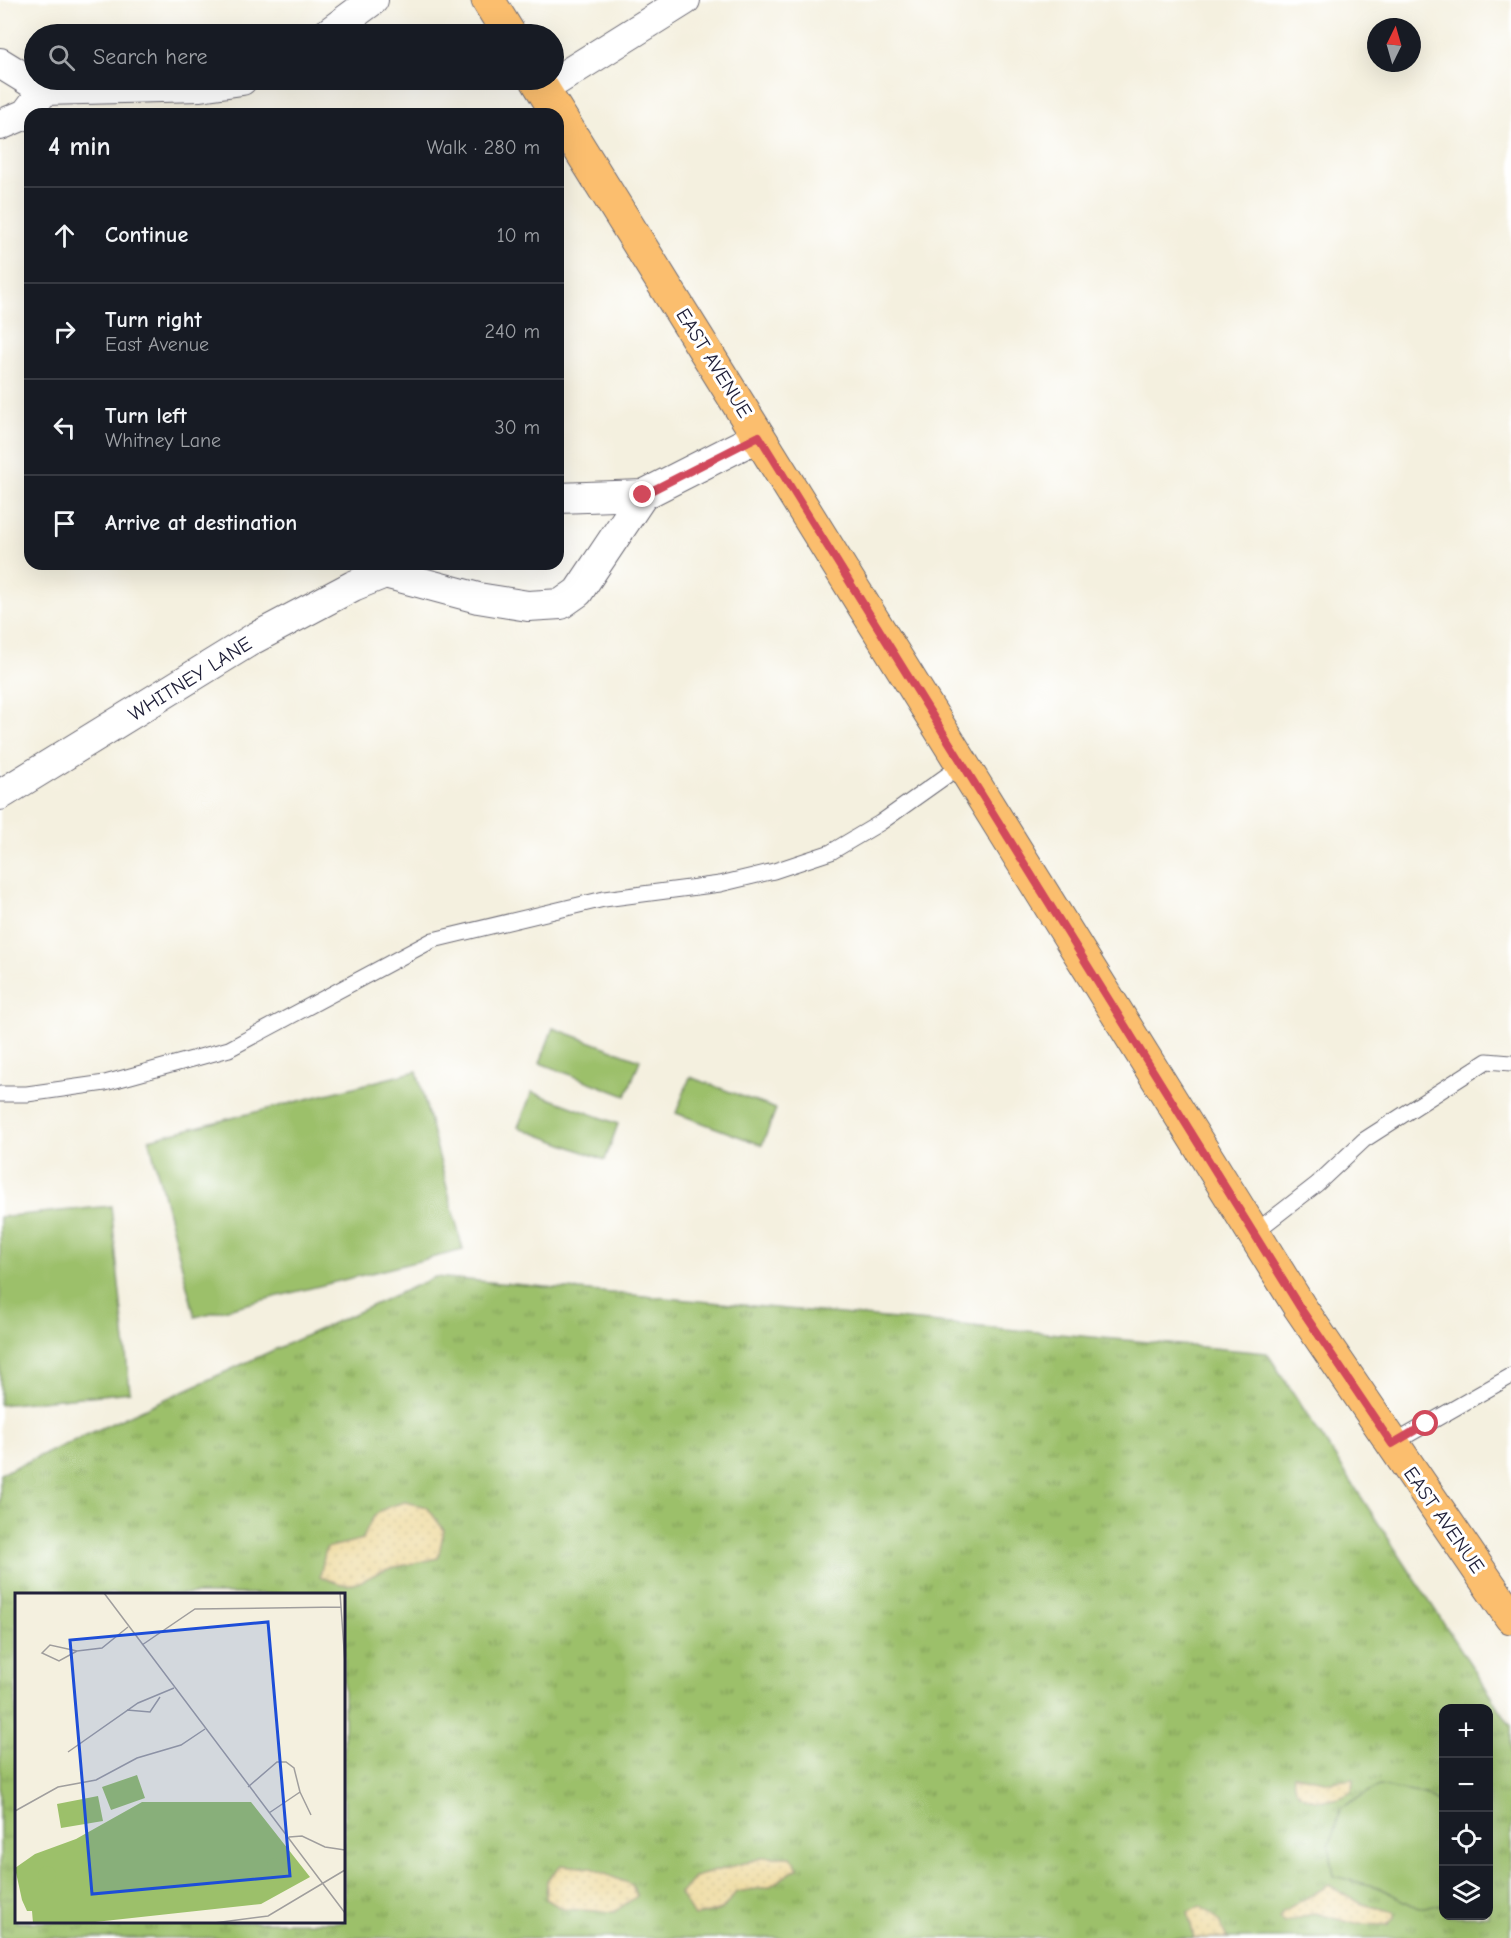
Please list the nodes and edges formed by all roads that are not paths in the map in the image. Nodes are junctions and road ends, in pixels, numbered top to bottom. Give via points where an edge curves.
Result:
1 (374, 0) edge
2 (488, 0) edge
3 (685, 0) edge
4 (341, 24) edge
5 (503, 24) edge
6 (0, 63) edge
7 (564, 70) edge
8 (24, 78) edge
9 (44, 90) edge
10 (544, 90) edge
11 (30, 108) edge
12 (555, 108) edge
13 (24, 115) edge
14 (564, 123) edge
15 (0, 125) edge
16 (759, 436) junction
17 (643, 495) junction
18 (564, 498) edge
19 (387, 570) edge
20 (397, 570) edge
21 (963, 764) junction
22 (0, 795) edge
23 (1511, 1063) edge
24 (0, 1094) edge
25 (1254, 1233) junction
26 (1511, 1376) edge
27 (1392, 1444) junction
28 (1511, 1617) edge

1 - 4 street
2 - 5 main road
3 - 7 street
6 - 8 street
9 - 11 street
10 - 12 main road, EAST AVENUE
13 - 15 street
14 - 16 main road, EAST AVENUE
16 - 17 street, WHITNEY LANE
16 - 21 main road, EAST AVENUE
17 - 18 street, WHITNEY LANE
17 - 20 street, WHITNEY LANE via 578,592 561,604 528,606 478,598
19 - 22 street, WHITNEY LANE via 253,639
21 - 24 lane via 880,823 822,855 720,884 604,899 433,940 229,1050 105,1083
21 - 25 main road, EAST AVENUE
23 - 25 lane via 1487,1061 1364,1140 1317,1184
25 - 27 main road, EAST AVENUE
26 - 27 lane
27 - 28 main road, EAST AVENUE

